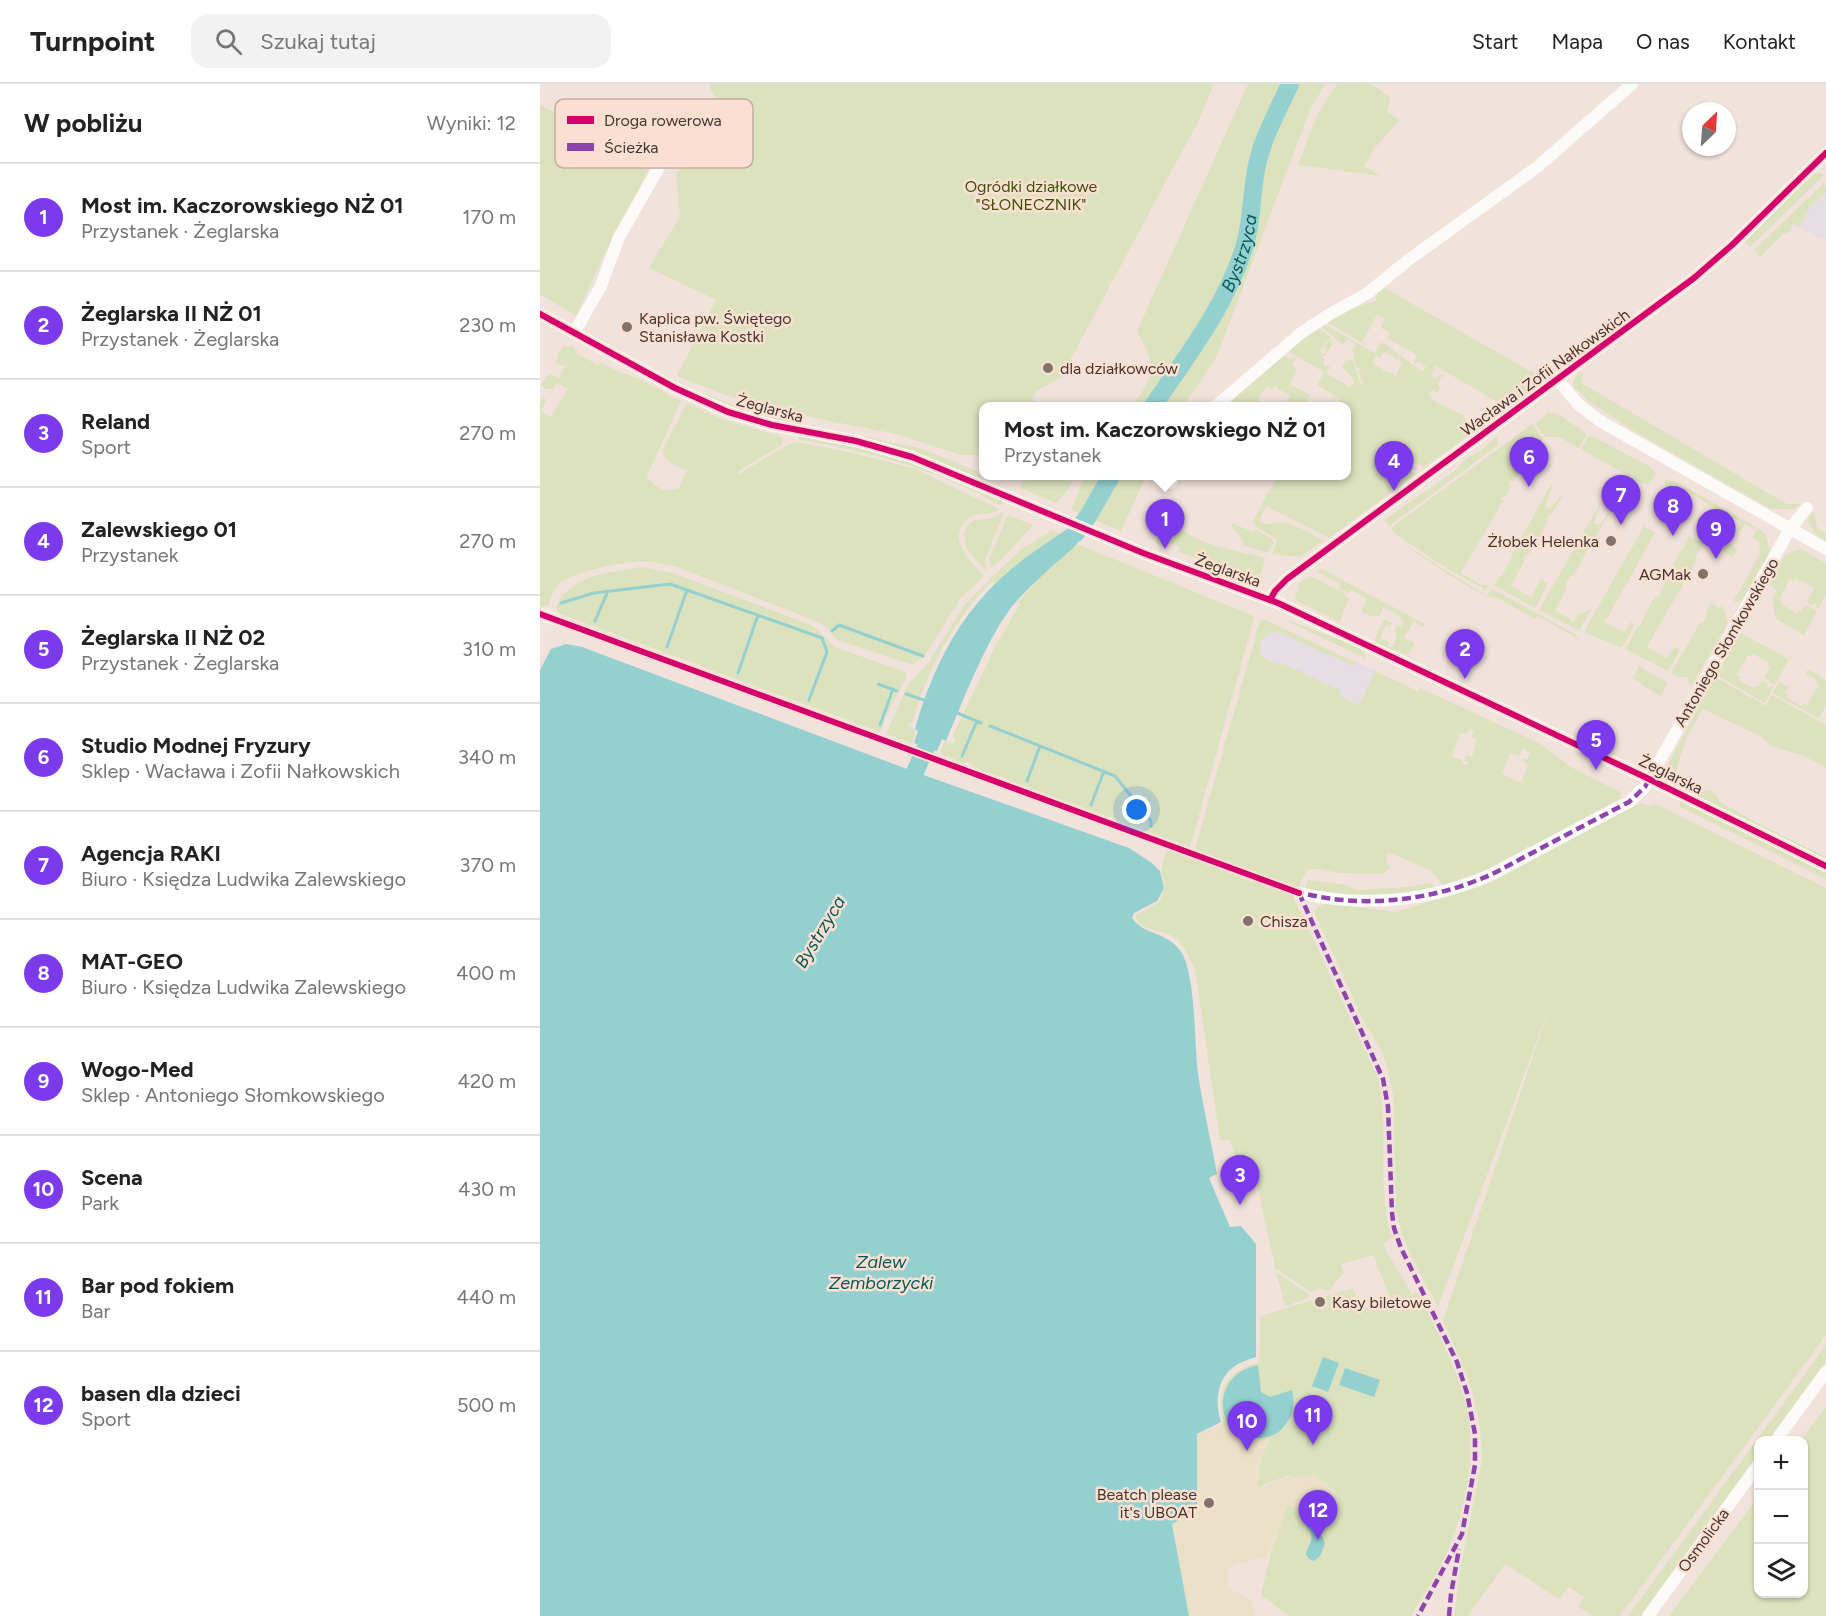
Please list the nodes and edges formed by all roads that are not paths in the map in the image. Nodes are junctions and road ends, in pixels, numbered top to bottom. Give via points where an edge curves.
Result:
1 (1632, 84) edge
2 (1823, 160) edge
3 (658, 170) dead end
4 (540, 314) edge
5 (574, 333) junction
6 (1557, 379) junction
7 (1221, 402) edge
8 (1807, 508) dead end
9 (1790, 529) junction
10 (1826, 549) edge
11 (1270, 600) junction
12 (540, 614) edge
13 (554, 619) dead end
14 (1649, 779) junction
15 (1826, 866) edge
16 (1299, 892) dead end
17 (1826, 1372) edge
18 (1779, 1436) edge
19 (1754, 1470) edge
20 (1648, 1616) edge

1 - 7 street via 1536,168 1368,293 1300,333
2 - 6 street, Wacława i Zofii Nałkowskich via 1709,266
3 - 5 street via 619,237 601,286
4 - 5 street, Żeglarska
5 - 11 street, Żeglarska via 728,412 902,453
6 - 9 street via 1579,405 1600,421
6 - 11 street, Wacława i Zofii Nałkowskich via 1287,579
8 - 9 street, Antoniego Słomkowskiego
9 - 10 street
9 - 14 street, Antoniego Słomkowskiego
11 - 14 street, Żeglarska
12 - 13 street
14 - 15 street, Żeglarska
14 - 16 street, Antoniego Słomkowskiego via 1629,802 1466,884 1389,900 1345,900
17 - 18 street
19 - 20 street, Osmolicka

